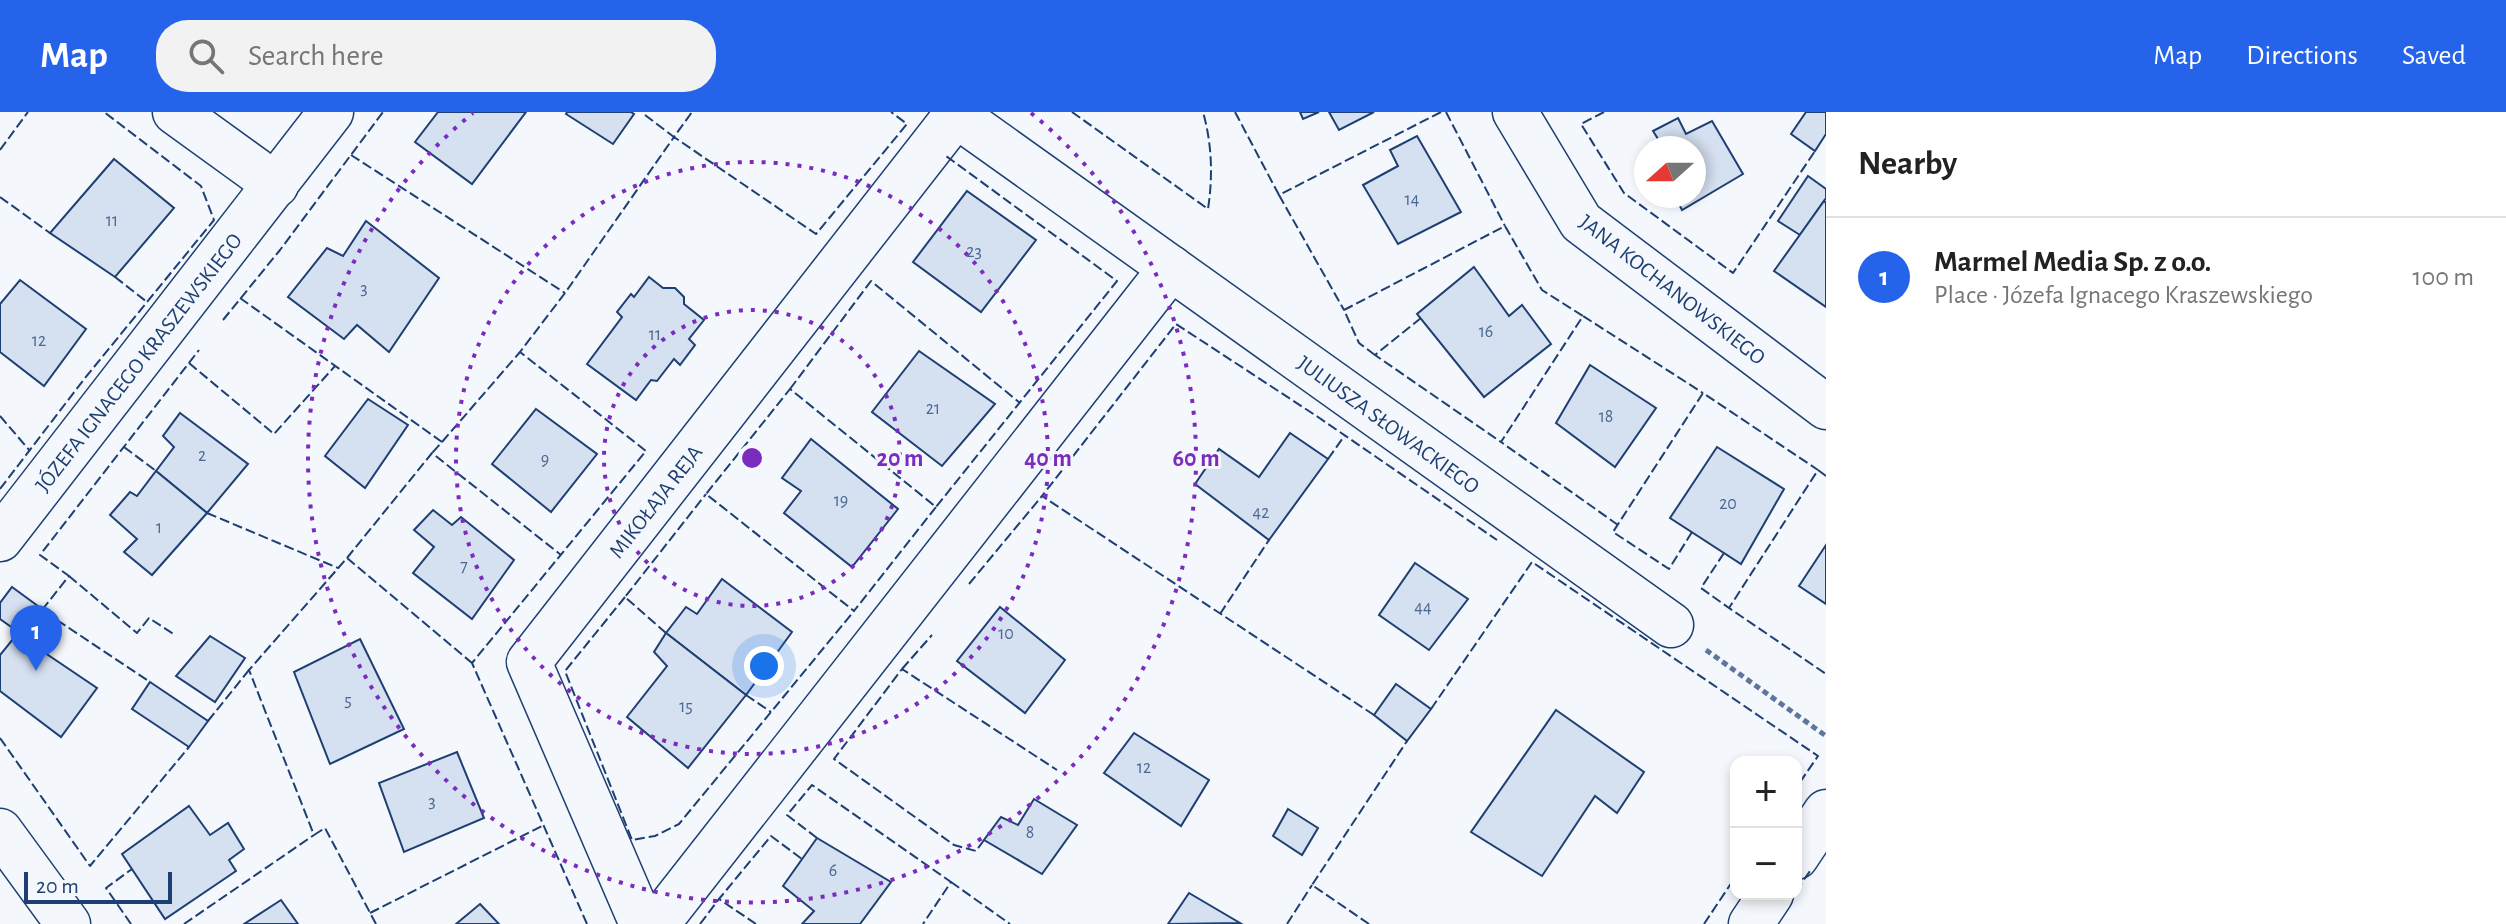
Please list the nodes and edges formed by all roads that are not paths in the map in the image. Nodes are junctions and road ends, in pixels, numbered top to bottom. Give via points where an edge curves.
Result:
1 (175, 112) edge
2 (331, 112) edge
3 (1515, 112) edge
4 (954, 113) edge
5 (276, 185) junction
6 (1171, 268) junction
7 (1826, 407) edge
8 (0, 539) edge
9 (1671, 625) road end
10 (1825, 815) edge
11 (0, 831) edge
12 (1802, 848) edge
13 (1767, 900) edge
14 (68, 924) edge
15 (642, 924) edge
16 (657, 924) edge
17 (1751, 924) edge

1 - 5 street
2 - 5 street, JÓZEFA IGNACEGO KRASZEWSKIEGO
3 - 7 street, JANA KOCHANOWSKIEGO via 1581,222
4 - 6 street, JULIUSZA SŁOWACKIEGO
4 - 15 street, MIKOŁAJA REJA via 529,662
5 - 8 street, JÓZEFA IGNACEGO KRASZEWSKIEGO
6 - 9 street, JULIUSZA SŁOWACKIEGO
6 - 16 street
10 - 12 street
11 - 14 street
13 - 17 street

